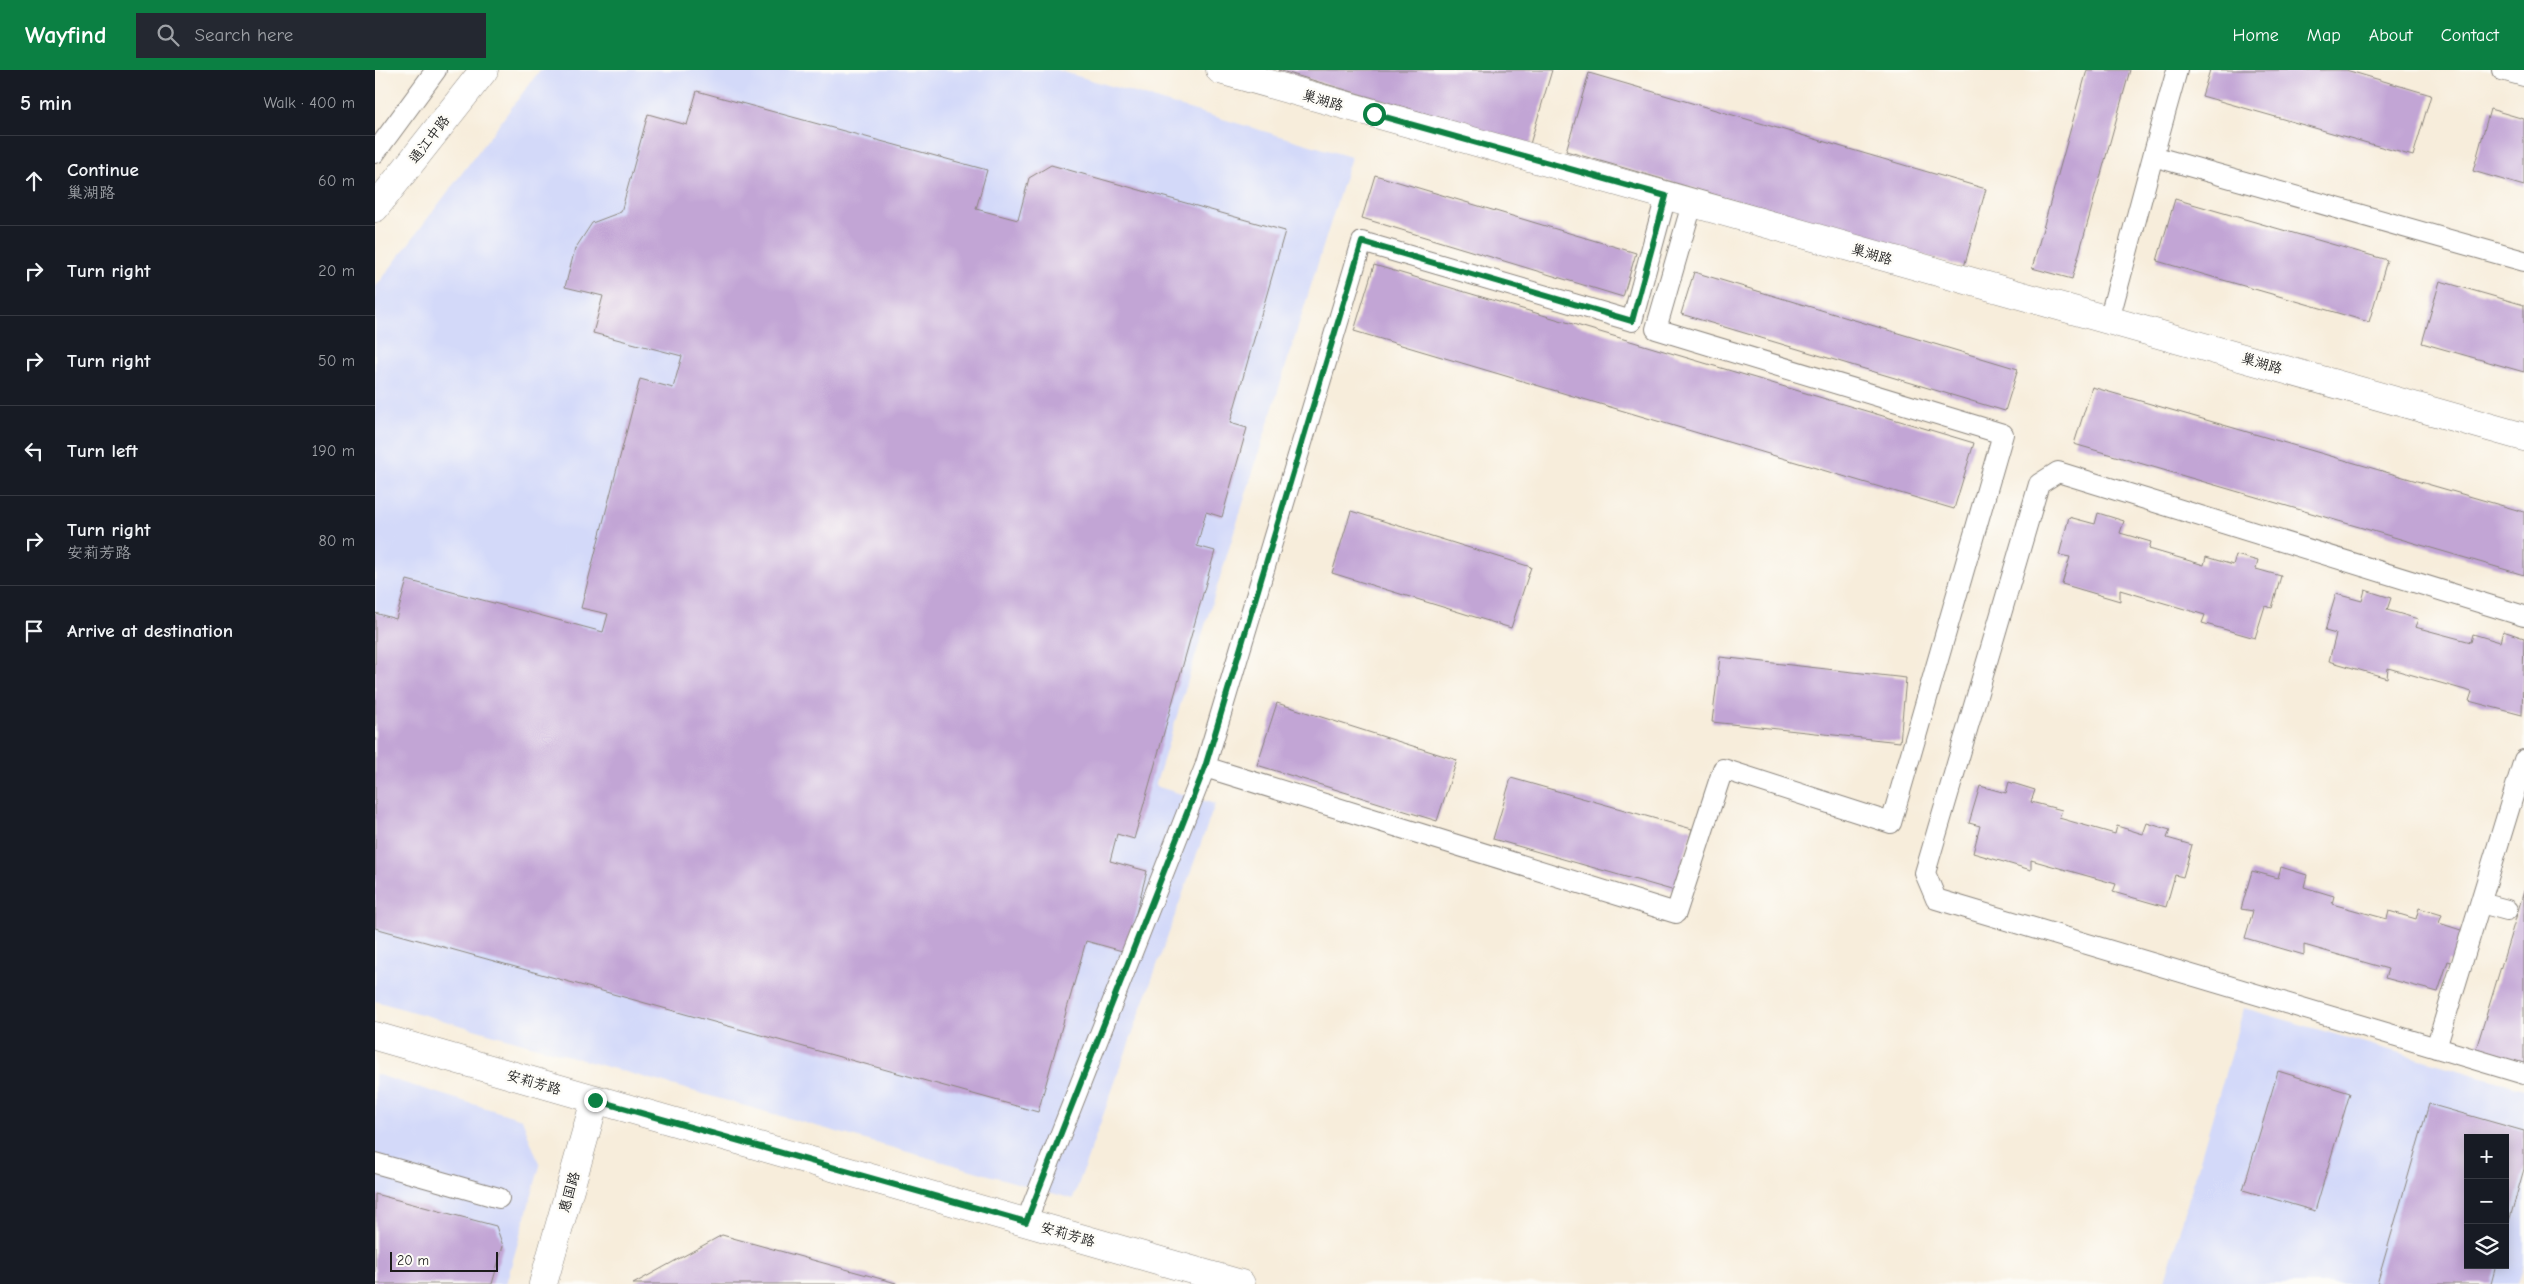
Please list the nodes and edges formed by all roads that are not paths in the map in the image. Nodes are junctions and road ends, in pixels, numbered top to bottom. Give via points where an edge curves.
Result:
1 (436, 70) edge
2 (484, 70) edge
3 (1220, 70) edge
4 (2177, 70) edge
5 (2502, 70) edge
6 (2524, 76) edge
7 (375, 153) edge
8 (2153, 156) junction
9 (1666, 196) junction
10 (1692, 204) junction
11 (375, 208) edge
12 (2524, 261) edge
13 (2109, 320) junction
14 (2524, 437) edge
15 (2524, 616) edge
16 (2524, 760) edge
17 (1205, 767) junction
18 (2481, 903) junction
19 (2507, 910) dead end
20 (375, 1036) edge
21 (2436, 1048) junction
22 (2524, 1074) edge
23 (595, 1100) junction
24 (375, 1163) edge
25 (499, 1198) dead end
26 (1026, 1222) junction
27 (543, 1284) edge
28 (1241, 1284) edge

1 - 7 lane
2 - 11 street, 通江中路
3 - 9 street, 巢湖路
4 - 8 lane
5 - 6 lane
8 - 12 lane
8 - 13 lane
9 - 10 street, 巢湖路
9 - 17 lane via 1632,321 1362,242
10 - 13 street, 巢湖路
10 - 17 lane via 1656,329 2003,434 1891,823 1723,769 1676,913
13 - 14 street, 巢湖路
15 - 21 lane via 2058,472 2039,484 1925,873 1936,899
16 - 18 lane
17 - 26 lane
18 - 19 lane
18 - 21 lane
20 - 23 street, 安莉芳路
21 - 22 lane
23 - 26 street, 安莉芳路
23 - 27 street, 惠国路
24 - 25 lane
26 - 28 street, 安莉芳路

